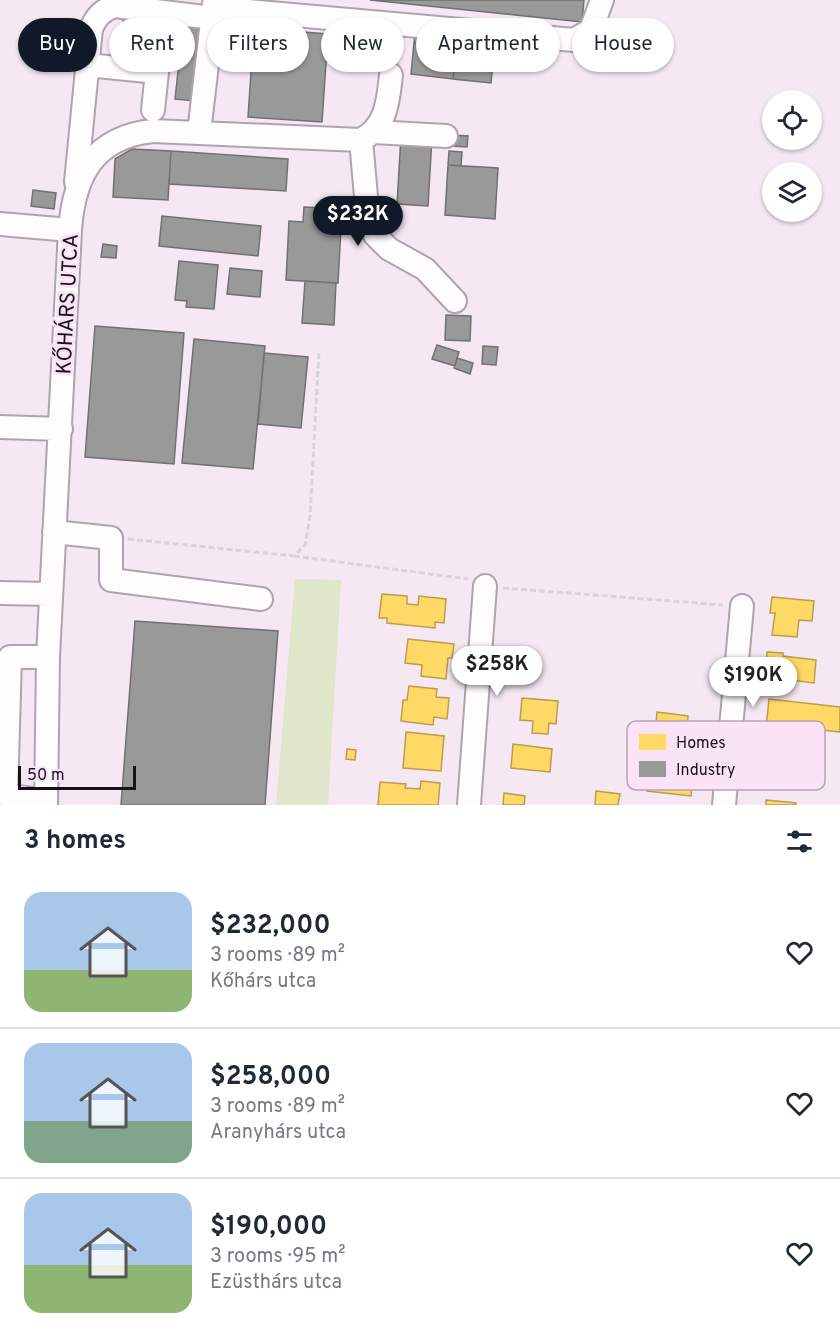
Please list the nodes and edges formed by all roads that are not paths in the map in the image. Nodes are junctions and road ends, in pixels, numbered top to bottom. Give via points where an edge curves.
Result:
1 (602, 0) edge
2 (214, 7) edge
3 (313, 8) edge
4 (96, 18) edge
5 (97, 65) edge
6 (86, 72) edge
7 (391, 75) dead end
8 (153, 110) dead end
9 (199, 133) junction
10 (367, 136) junction
11 (446, 136) dead end
12 (74, 201) junction
13 (0, 224) edge
14 (77, 226) junction
15 (455, 301) dead end
16 (0, 427) edge
17 (61, 429) junction
18 (54, 532) junction
19 (485, 586) road end
20 (0, 593) edge
21 (51, 594) junction
22 (261, 599) dead end
23 (742, 606) road end
24 (5, 657) edge
25 (48, 657) junction
26 (732, 721) edge
27 (3, 779) edge
28 (725, 790) edge
29 (46, 803) edge
30 (469, 805) edge
31 (724, 805) edge

1 - 3 street via 591,30 574,40
2 - 3 street
2 - 4 street via 115,6
2 - 9 street
5 - 8 street via 157,72
6 - 12 street
7 - 10 street via 385,113
9 - 10 street, KŐHÁRS UTCA
9 - 12 street, KŐHÁRS UTCA via 126,135 88,166
10 - 11 street, KŐHÁRS UTCA
10 - 15 street via 366,208 375,235 388,249 425,269
12 - 14 street, KŐHÁRS UTCA
13 - 14 street
14 - 17 street, KŐHÁRS UTCA
16 - 17 street
17 - 18 street, KŐHÁRS UTCA
18 - 21 street, KŐHÁRS UTCA
18 - 22 street via 111,538 111,580
19 - 30 street
20 - 21 street
21 - 25 street, KŐHÁRS UTCA
23 - 26 street
24 - 25 street
24 - 27 street
25 - 29 street, KŐHÁRS UTCA
27 - 29 street via 6,795
28 - 31 street

